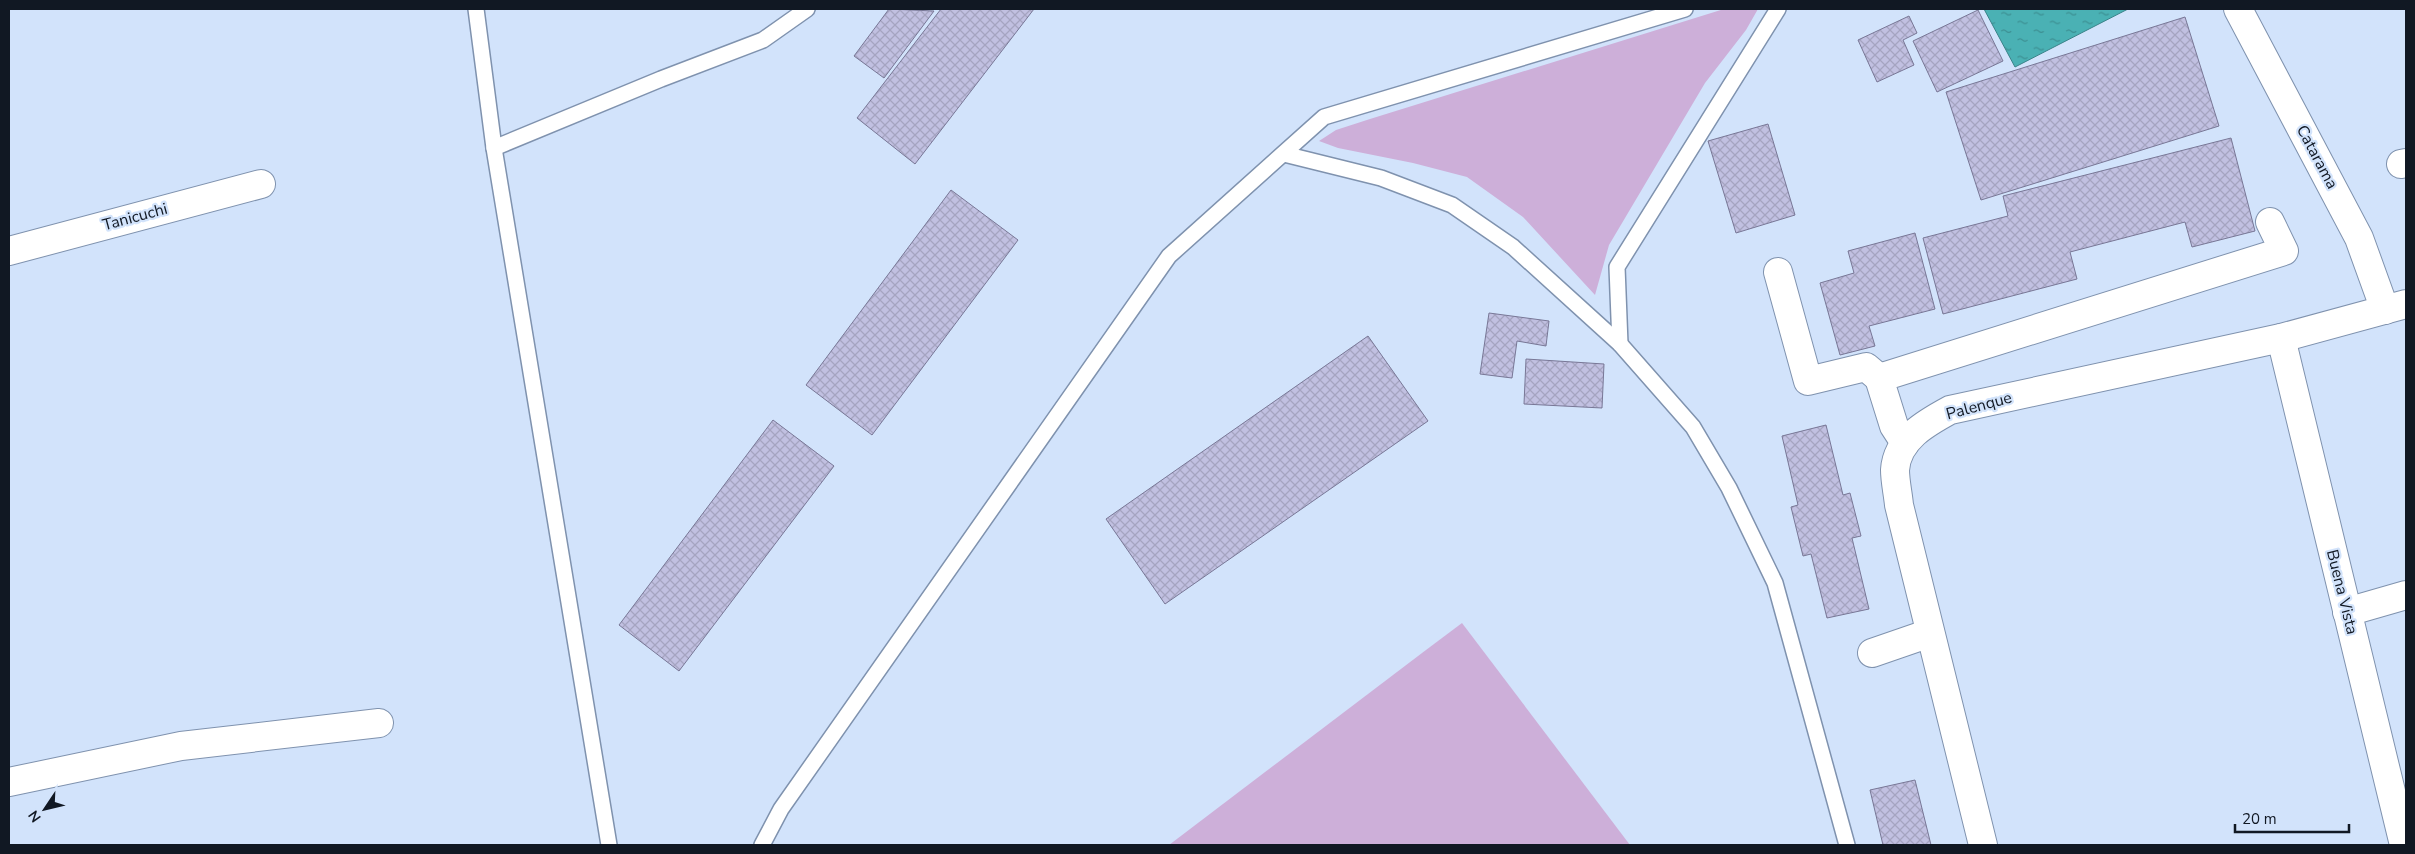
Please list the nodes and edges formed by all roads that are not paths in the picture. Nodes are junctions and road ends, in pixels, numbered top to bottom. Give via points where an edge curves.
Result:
1 (476, 9) edge
2 (807, 9) edge
3 (1685, 9) edge
4 (1778, 9) edge
5 (2238, 9) edge
6 (494, 148) junction
7 (1284, 154) junction
8 (261, 184) dead end
9 (2270, 222) dead end
10 (9, 251) edge
11 (1778, 272) dead end
12 (2396, 307) edge
13 (2280, 338) junction
14 (1620, 344) junction
15 (1879, 378) junction
16 (1905, 443) junction
17 (2406, 595) edge
18 (2347, 612) junction
19 (1930, 633) junction
20 (1872, 653) dead end
21 (380, 723) dead end
22 (9, 782) edge
23 (609, 845) edge
24 (762, 845) edge
25 (1847, 845) edge
26 (1983, 845) edge
27 (2404, 845) edge

1 - 6 lane
2 - 6 lane via 763,40
3 - 7 lane via 1324,117
4 - 14 lane via 1617,267
5 - 12 street, Catarama
6 - 23 lane
7 - 14 lane via 1381,178 1452,205 1513,247
7 - 24 lane via 1169,256 780,809
8 - 10 street, Tanicuchi
9 - 15 street via 2284,251
11 - 15 street via 1808,381 1866,367
12 - 13 street, Palenque
13 - 16 street, Palenque via 1950,410 1924,423
13 - 18 street, Buena Vista
14 - 25 lane via 1694,427 1730,488 1775,583
15 - 16 street via 1894,426
16 - 19 street, Palenque via 1895,470
17 - 18 street
18 - 27 street, Buena Vista
19 - 20 street
19 - 26 street, Palenque
21 - 22 street via 181,746

